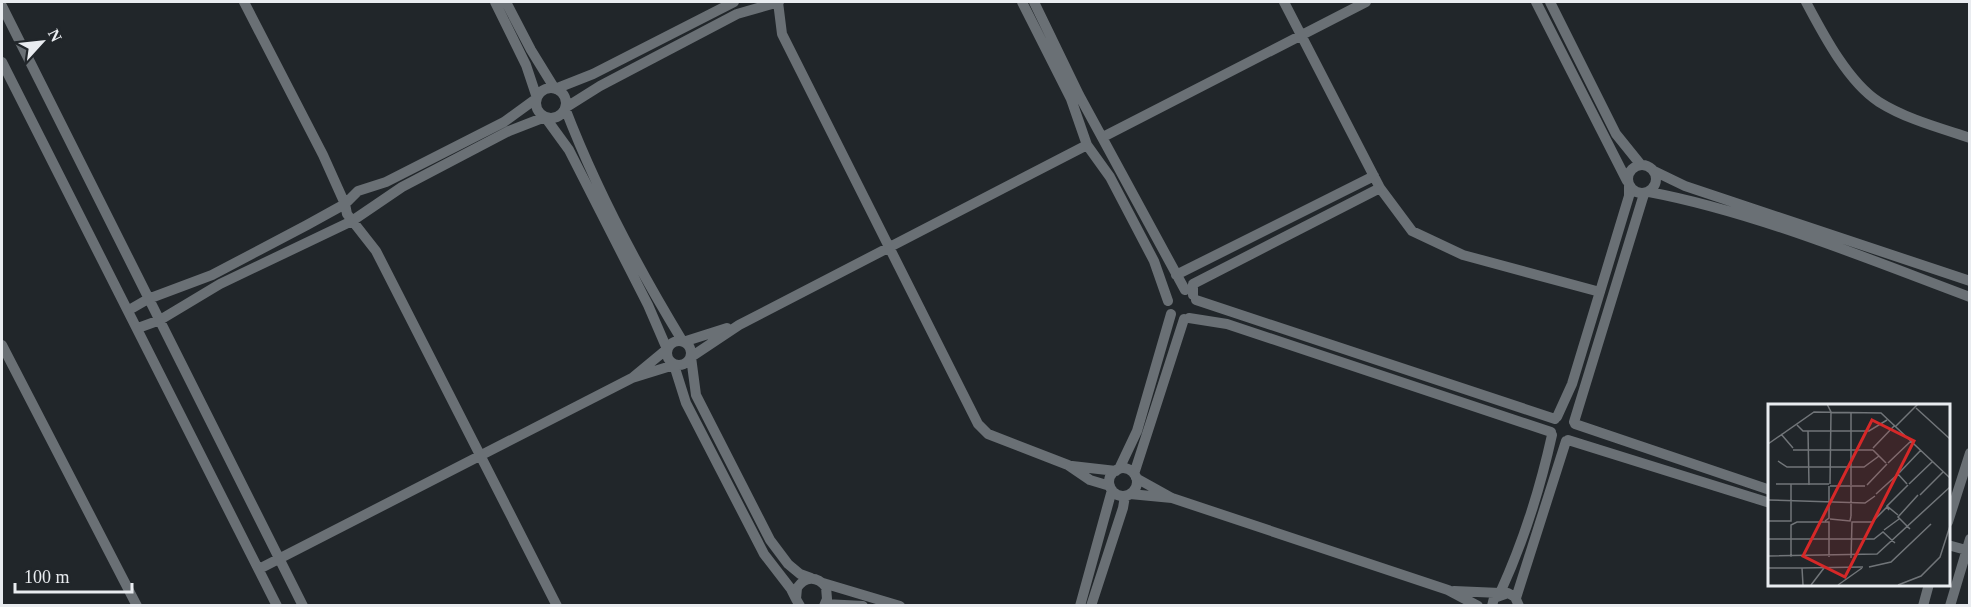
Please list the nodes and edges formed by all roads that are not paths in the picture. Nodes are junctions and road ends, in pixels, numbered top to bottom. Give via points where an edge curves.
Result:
1 (244, 2) edge
2 (495, 2) edge
3 (506, 2) edge
4 (734, 2) edge
5 (778, 2) edge
6 (1022, 2) edge
7 (1034, 2) edge
8 (1284, 2) edge
9 (1366, 2) edge
10 (1536, 2) edge
11 (1550, 2) edge
12 (1806, 2) edge
13 (2, 6) edge
14 (1301, 35) junction
15 (1049, 45) junction
16 (2, 62) edge
17 (555, 89) junction
18 (537, 98) junction
19 (565, 108) junction
20 (545, 117) junction
21 (1103, 137) junction
22 (1970, 138) edge
23 (1087, 145) junction
24 (1641, 165) junction
25 (1654, 171) junction
26 (1374, 176) junction
27 (1628, 183) junction
28 (1380, 188) junction
29 (1646, 193) junction
30 (345, 204) junction
31 (1787, 219) junction
32 (352, 222) junction
33 (1784, 231) junction
34 (1842, 244) junction
35 (888, 247) junction
36 (1176, 275) junction
37 (1970, 281) edge
38 (1600, 292) junction
39 (1191, 295) junction
40 (1970, 297) edge
41 (148, 299) junction
42 (1168, 301) junction
43 (129, 310) junction
44 (1171, 314) junction
45 (1186, 318) junction
46 (160, 320) junction
47 (739, 325) junction
48 (138, 328) junction
49 (683, 342) junction
50 (2, 345) edge
51 (667, 349) junction
52 (690, 357) junction
53 (674, 365) junction
54 (632, 378) junction
55 (1455, 386) junction
56 (1451, 398) junction
57 (1556, 418) junction
58 (1574, 423) junction
59 (1551, 434) junction
60 (1567, 440) junction
61 (1970, 453) edge
62 (482, 454) junction
63 (1068, 465) junction
64 (1118, 470) junction
65 (1691, 470) junction
66 (1135, 476) junction
67 (1111, 488) junction
68 (1768, 489) edge
69 (1127, 495) junction
70 (1172, 498) junction
71 (1768, 502) edge
72 (1950, 516) edge
73 (1950, 544) edge
74 (1968, 544) edge
75 (280, 559) junction
76 (1950, 568) edge
77 (259, 569) junction
78 (1960, 571) junction
79 (811, 578) junction
80 (823, 583) junction
81 (1929, 586) edge
82 (1448, 590) junction
83 (1500, 593) junction
84 (1519, 603) edge
85 (798, 604) edge
86 (824, 605) edge
87 (137, 606) edge
88 (277, 606) edge
89 (303, 606) edge
90 (557, 606) edge
91 (863, 606) edge
92 (900, 606) edge
93 (1080, 606) edge
94 (1091, 606) edge
95 (1478, 606) edge
96 (1492, 606) edge
97 (1923, 606) edge
98 (1950, 606) edge

1 - 30 street
2 - 18 street via 526,65
3 - 17 street
4 - 17 street via 594,74
5 - 19 street via 737,14
5 - 35 street via 782,34
6 - 15 street
7 - 15 street
8 - 14 street
9 - 14 street
10 - 27 street
11 - 24 street via 1616,134
12 - 22 street via 1841,61 1878,102
13 - 41 street
14 - 21 street
14 - 26 street
15 - 21 street
15 - 23 street
16 - 43 street
17 - 18 street via 542,91
17 - 19 street via 564,96
18 - 20 street via 536,108
18 - 30 street via 504,122 386,182 358,191
19 - 20 street via 559,116
19 - 49 street via 580,148
20 - 32 street via 509,131 402,187
20 - 51 street via 569,150
21 - 36 street
23 - 35 street
23 - 42 street via 1110,177 1154,261
24 - 25 street
24 - 27 street via 1631,169
25 - 29 street via 1655,185
25 - 31 street via 1685,186
26 - 28 street
26 - 36 street
27 - 29 street via 1634,192
27 - 38 street via 1629,196
28 - 38 street via 1412,231 1437,245
28 - 39 street via 1193,284
29 - 33 street via 1688,200
29 - 58 street
30 - 32 street
30 - 41 street via 212,274
31 - 33 street
31 - 34 street
32 - 46 street via 220,284
32 - 62 street via 376,251
33 - 34 street
34 - 37 street
34 - 40 street
35 - 47 street
35 - 63 street via 978,424 987,434
36 - 39 street
38 - 57 street via 1572,384
39 - 42 street via 1176,291
39 - 45 street via 1195,312
39 - 55 street
41 - 43 street
41 - 46 street
42 - 44 street
43 - 48 street
44 - 45 street
44 - 64 street via 1137,431
45 - 56 street via 1227,324
45 - 66 street
46 - 48 street
46 - 75 street
47 - 49 street
47 - 52 street
48 - 77 street
49 - 51 street via 672,343
49 - 52 street via 690,347
50 - 87 street
51 - 53 street via 667,357
51 - 54 street
52 - 53 street via 682,365
52 - 79 street via 696,395 770,540 788,564
53 - 54 street
53 - 85 street via 686,403 754,533
54 - 62 street
55 - 56 street
55 - 57 street
56 - 59 street
57 - 58 street via 1568,417
57 - 59 street
58 - 60 street via 1575,432
58 - 65 street
59 - 60 street via 1558,440
59 - 83 street via 1545,465
60 - 65 street
60 - 84 street
61 - 72 street
62 - 75 street
62 - 90 street
63 - 64 street
63 - 67 street
64 - 66 street via 1127,469
64 - 67 street via 1111,477
65 - 68 street
65 - 71 street
66 - 69 street via 1137,485
66 - 70 street
67 - 69 street
67 - 93 street
69 - 70 street
69 - 94 street
70 - 82 street
73 - 74 street
74 - 78 street
75 - 77 street
75 - 89 street
76 - 78 street
77 - 88 street
78 - 98 street
79 - 80 street
79 - 85 street via 800,583
80 - 86 street via 828,593
80 - 92 street
81 - 97 street
82 - 83 street
82 - 95 street
83 - 84 street via 1511,594
83 - 96 street
86 - 91 street

